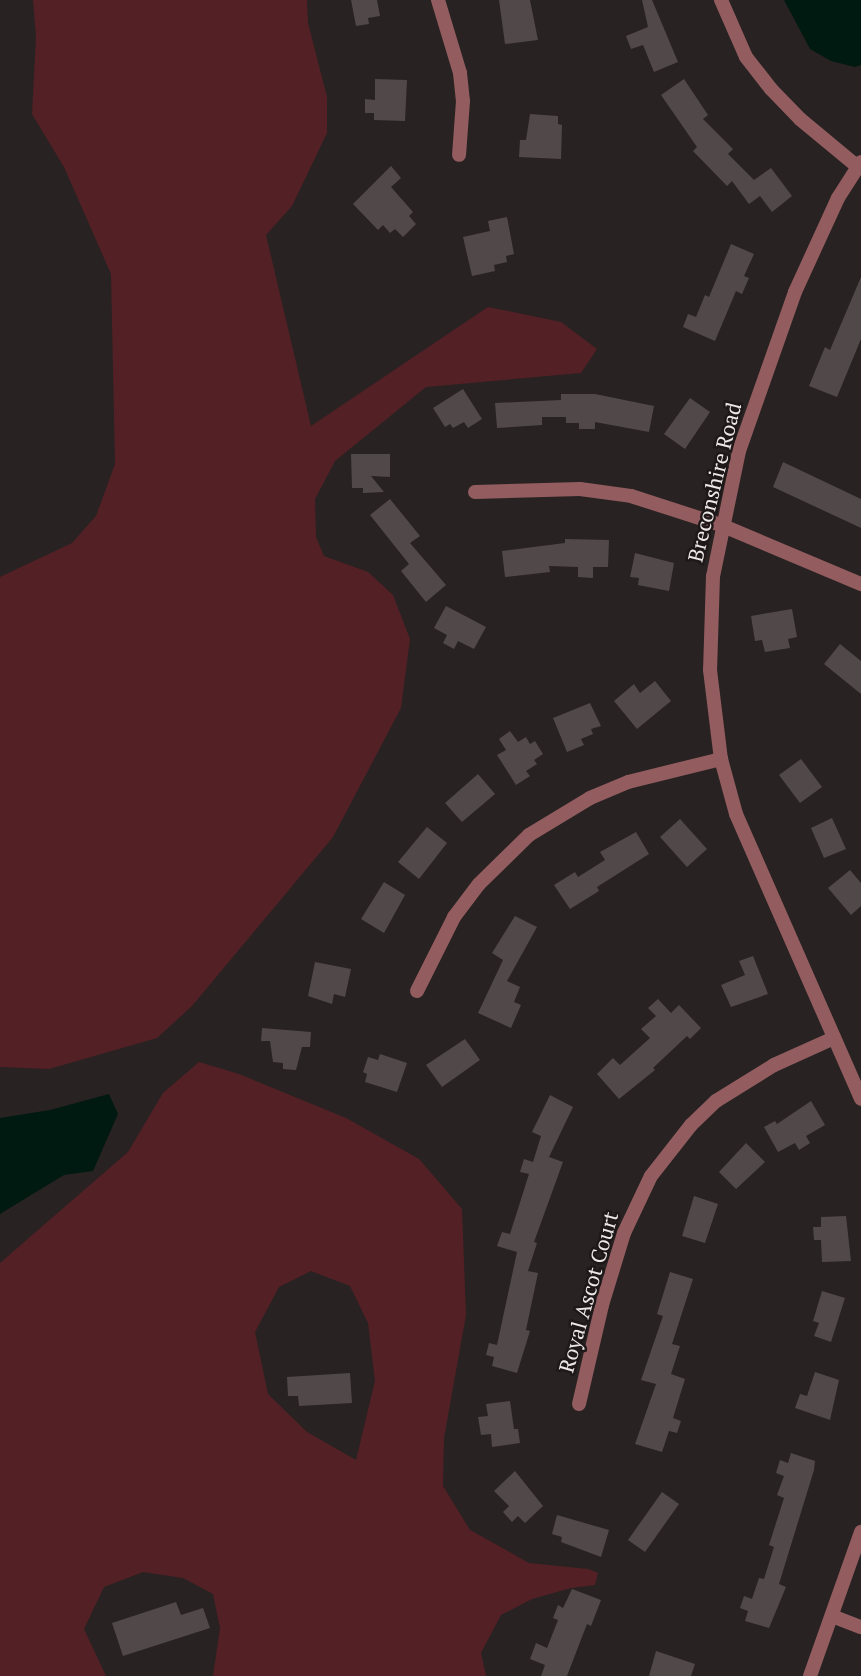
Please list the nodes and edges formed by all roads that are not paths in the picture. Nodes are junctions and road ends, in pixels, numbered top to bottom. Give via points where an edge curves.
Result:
1 (438, 0) edge
2 (721, 0) edge
3 (459, 155) dead end
4 (859, 164) edge
5 (475, 492) dead end
6 (721, 525) junction
7 (861, 584) edge
8 (721, 759) junction
9 (418, 992) dead end
10 (834, 1038) junction
11 (861, 1100) edge
12 (579, 1404) dead end
13 (861, 1532) edge
14 (832, 1616) junction
15 (861, 1627) edge
16 (810, 1676) edge

1 - 3 street via 460,72
2 - 4 street via 746,57 771,89 800,120
4 - 6 street, Breconshire Road via 838,198 795,292 739,451
5 - 6 street via 557,489 618,495
6 - 7 street
6 - 8 street, Breconshire Road via 713,576 710,670
8 - 9 street via 628,782 590,798 529,835 479,884 454,917
8 - 10 street, Breconshire Road via 753,857
10 - 11 street, Breconshire Road
10 - 12 street, Royal Ascot Court via 774,1065 716,1101 651,1176 624,1233
13 - 14 street
14 - 15 street
14 - 16 street

